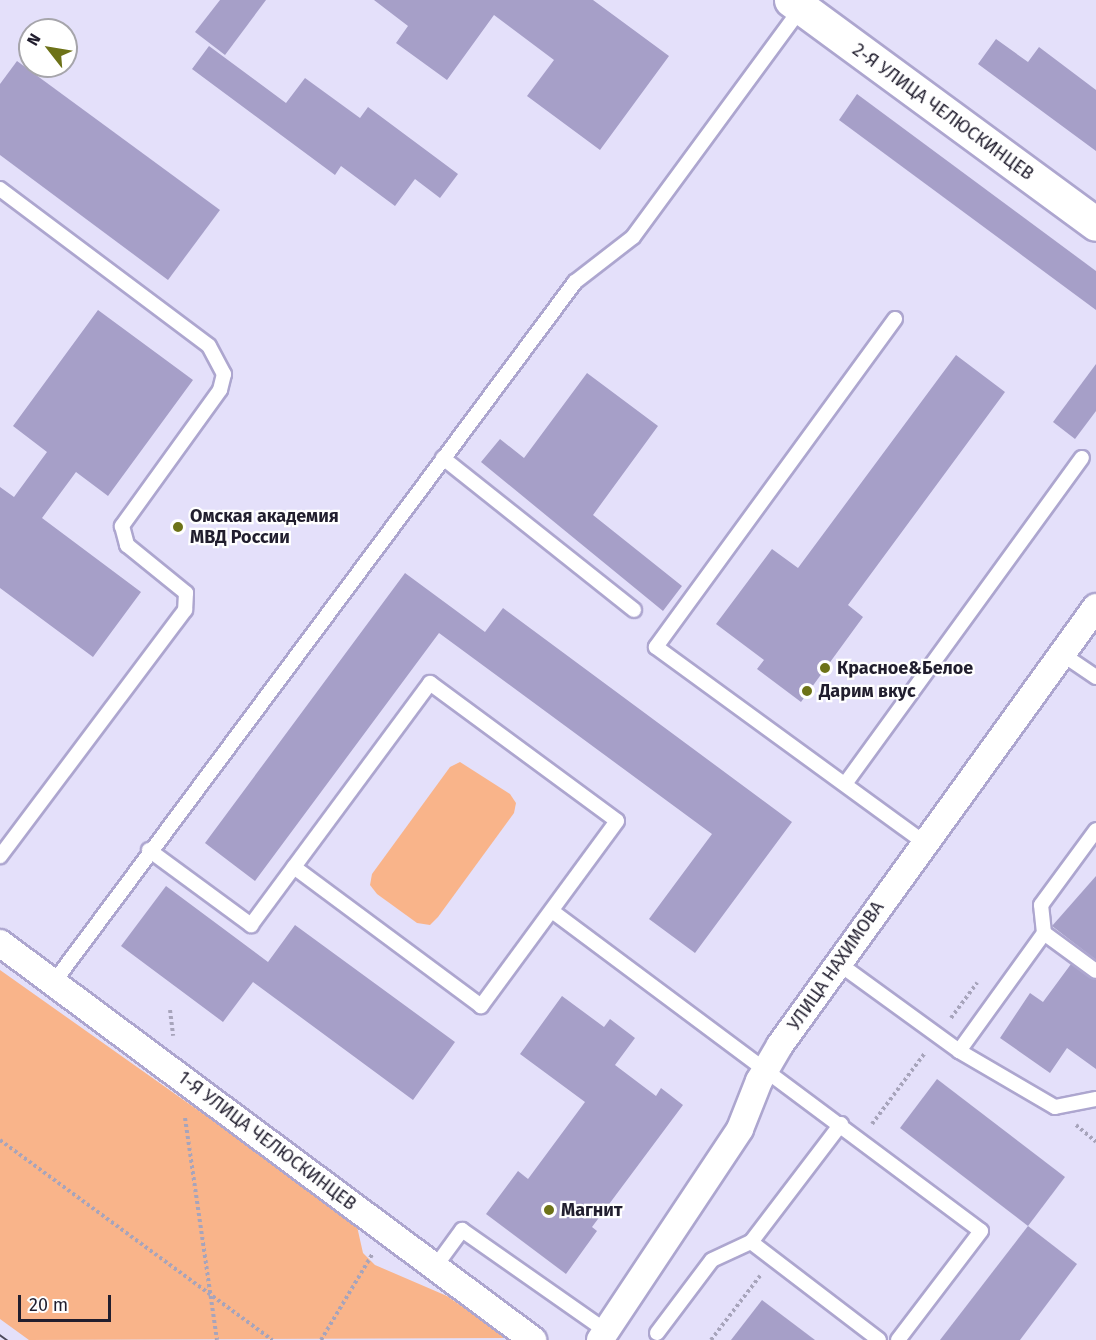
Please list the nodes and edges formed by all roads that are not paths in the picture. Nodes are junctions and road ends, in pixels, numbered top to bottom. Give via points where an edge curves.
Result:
1 (796, 4) edge
2 (0, 189) edge
3 (1096, 224) edge
4 (895, 319) dead end
5 (443, 458) junction
6 (1082, 458) dead end
7 (1096, 607) edge
8 (634, 610) dead end
9 (1062, 654) junction
10 (1096, 677) edge
11 (845, 784) junction
12 (1096, 830) edge
13 (925, 843) junction
14 (1091, 846) edge
15 (149, 850) junction
16 (0, 856) edge
17 (294, 867) junction
18 (552, 911) junction
19 (1044, 933) junction
20 (0, 943) edge
21 (838, 963) junction
22 (1096, 971) edge
23 (54, 982) junction
24 (959, 1050) junction
25 (766, 1067) junction
26 (1096, 1098) edge
27 (841, 1124) junction
28 (750, 1242) junction
29 (435, 1267) junction
30 (657, 1333) dead end
31 (603, 1336) edge
32 (533, 1340) edge
33 (879, 1340) edge
34 (898, 1340) edge

1 - 3 street, 2-Я УЛИЦА ЧЕЛЮСКИНЦЕВ
1 - 5 lane via 633,237 575,282
2 - 16 lane via 208,346 224,374 220,390 126,519 121,533 127,544 182,588 188,599 185,610
4 - 11 lane via 656,647
5 - 8 lane
5 - 15 lane
6 - 11 lane
7 - 9 street, УЛИЦА НАХИМОВА
9 - 10 lane
9 - 13 street, УЛИЦА НАХИМОВА
11 - 13 lane
12 - 14 lane
13 - 21 street, УЛИЦА НАХИМОВА
14 - 19 lane via 1041,906
15 - 17 lane via 251,925
15 - 23 lane
17 - 18 lane via 481,1006
17 - 18 lane via 430,683 617,821
18 - 25 lane
19 - 22 lane
19 - 24 lane
20 - 23 street, 1-Я УЛИЦА ЧЕЛЮСКИНЦЕВ
21 - 24 lane
21 - 25 street, УЛИЦА НАХИМОВА
23 - 29 street, 1-Я УЛИЦА ЧЕЛЮСКИНЦЕВ
24 - 26 lane via 1056,1107
25 - 27 lane
25 - 31 street, УЛИЦА НАХИМОВА via 740,1129
27 - 28 lane
27 - 34 lane via 981,1231
28 - 30 lane via 712,1260
28 - 33 lane
29 - 31 lane via 462,1230
29 - 32 street, 1-Я УЛИЦА ЧЕЛЮСКИНЦЕВ

